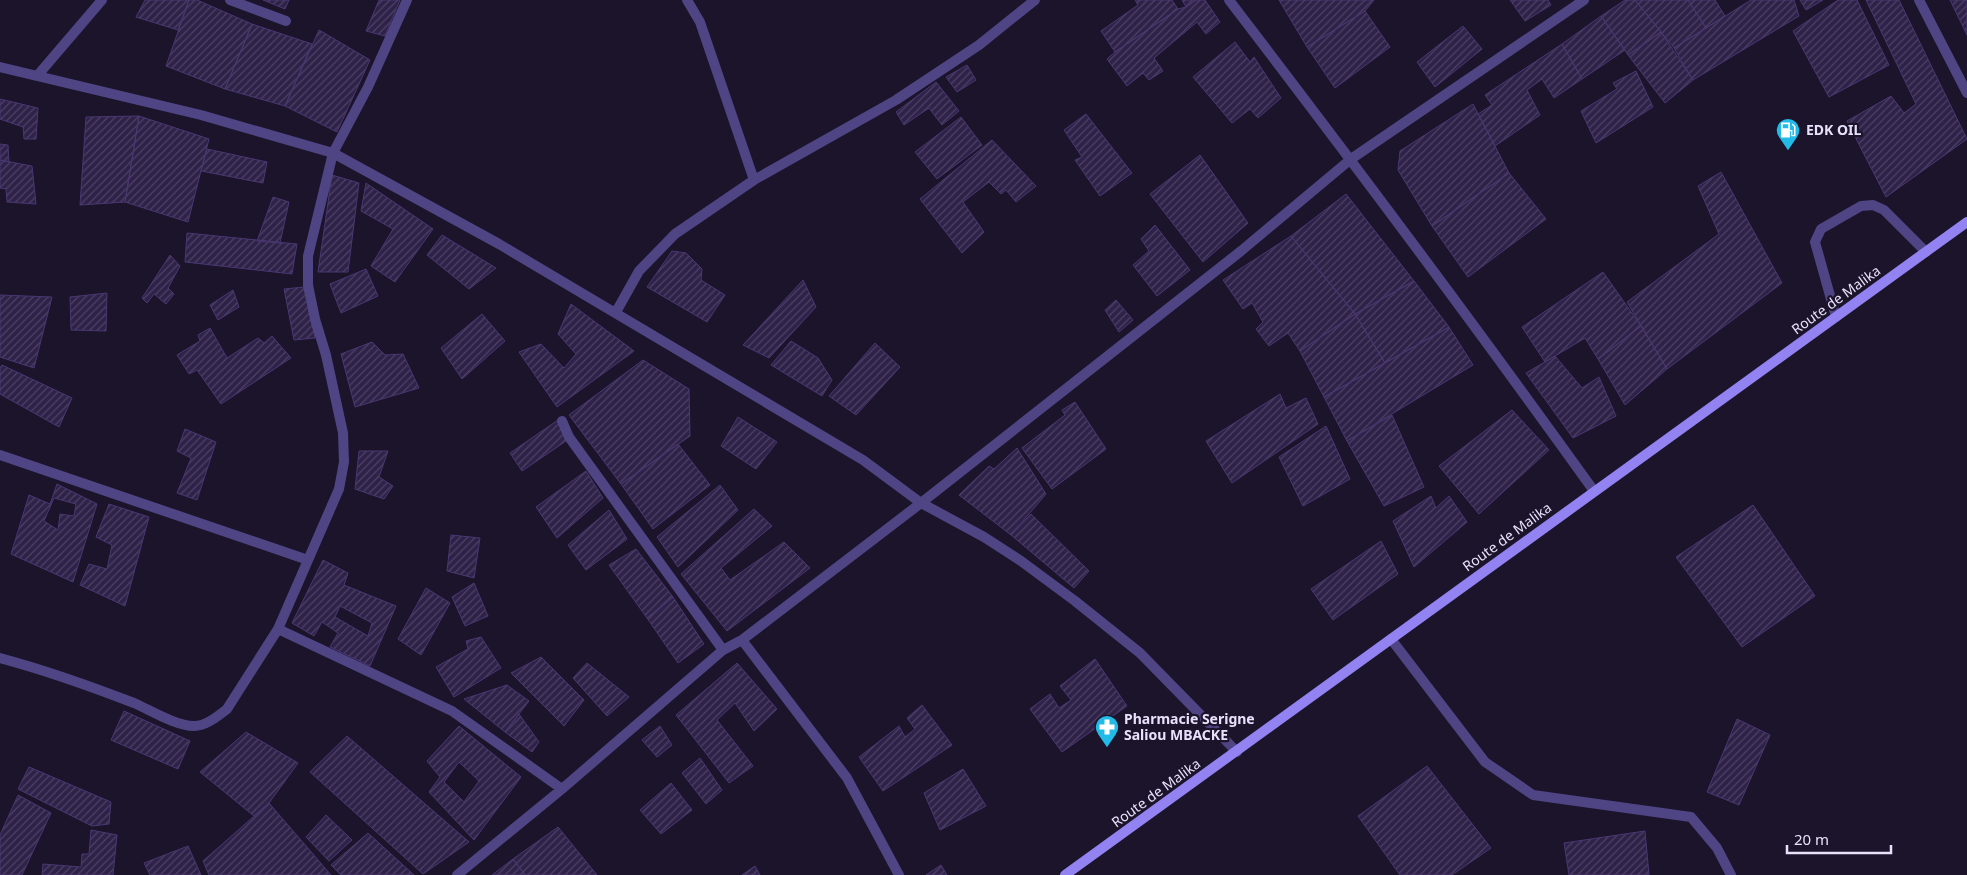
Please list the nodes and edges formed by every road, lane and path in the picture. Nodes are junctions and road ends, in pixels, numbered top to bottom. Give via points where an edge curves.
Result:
1 (102, 0) edge
2 (230, 0) edge
3 (407, 0) edge
4 (687, 0) edge
5 (1035, 0) edge
6 (1229, 0) edge
7 (1584, 0) edge
8 (1919, 0) edge
9 (286, 22) dead end
10 (0, 67) edge
11 (37, 76) junction
12 (1967, 94) edge
13 (333, 153) junction
14 (1351, 159) junction
15 (754, 180) junction
16 (1967, 222) edge
17 (1926, 252) junction
18 (616, 312) junction
19 (1836, 317) junction
20 (562, 421) dead end
21 (0, 455) edge
22 (1594, 491) junction
23 (921, 502) junction
24 (308, 560) junction
25 (278, 630) junction
26 (1391, 639) junction
27 (742, 640) junction
28 (723, 650) junction
29 (0, 658) edge
30 (1237, 752) junction
31 (562, 789) junction
32 (457, 875) edge
33 (899, 875) edge
34 (1065, 875) edge
35 (1731, 875) edge

1 - 11 street
2 - 9 street
3 - 13 street via 368,87
4 - 15 street via 700,22
5 - 15 street via 979,45 896,100
6 - 14 street
7 - 14 street
8 - 12 street
10 - 11 street
11 - 13 street via 201,115
13 - 18 street
13 - 24 street via 308,256 308,285 343,434 344,462 339,489
14 - 22 street
14 - 23 street via 1241,251
15 - 18 street via 674,234 639,271
16 - 17 main road, Route de Malika
17 - 19 main road, Route de Malika
17 - 19 street via 1884,210 1873,205 1861,206 1821,228 1815,242
18 - 23 street via 863,460
19 - 22 main road, Route de Malika
20 - 28 street via 580,453
21 - 24 street
22 - 26 main road, Route de Malika
23 - 27 street
23 - 30 street via 984,537 1075,601 1140,653
24 - 25 street
25 - 29 street via 227,709 218,717 196,726 185,726 76,682
25 - 31 street via 452,711
26 - 30 main road, Route de Malika
26 - 35 street via 1485,762 1533,795 1691,816 1717,848
27 - 28 street
27 - 33 street via 847,778
28 - 31 street
30 - 34 main road, Route de Malika
31 - 32 street

